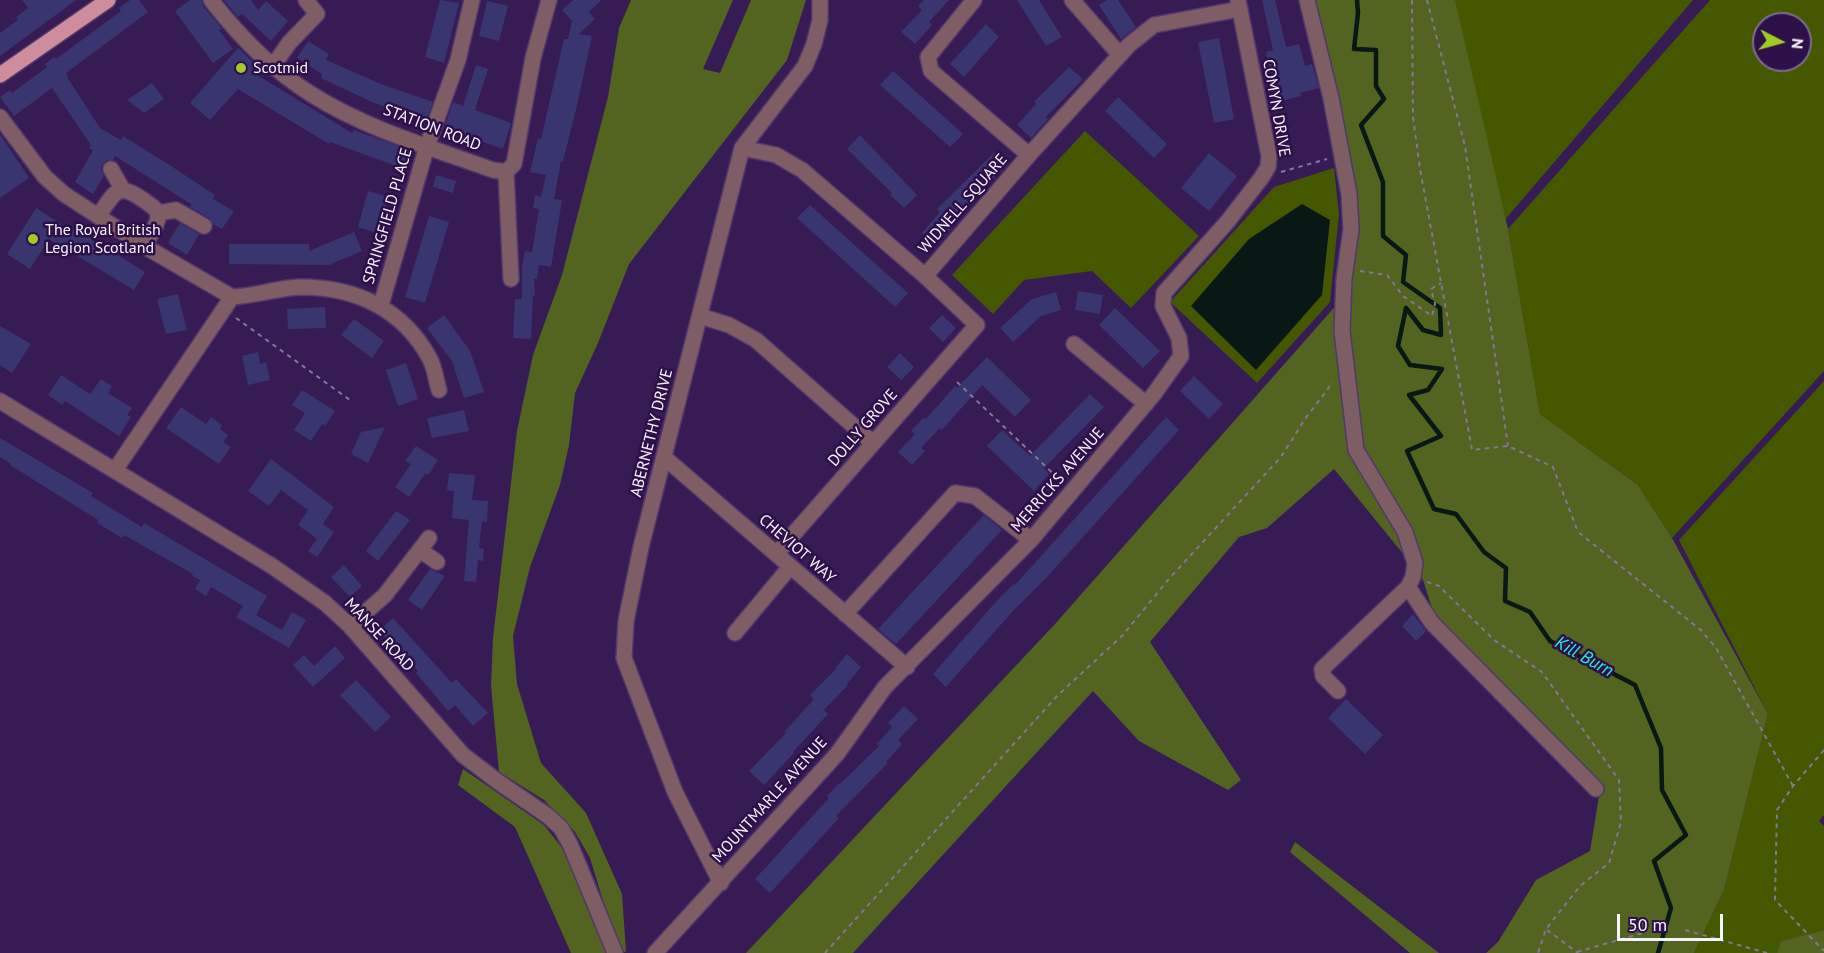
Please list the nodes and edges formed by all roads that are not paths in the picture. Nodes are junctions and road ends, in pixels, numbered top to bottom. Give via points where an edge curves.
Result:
1 (108, 0) edge
2 (211, 0) edge
3 (306, 0) edge
4 (472, 0) edge
5 (549, 0) edge
6 (820, 0) edge
7 (974, 0) edge
8 (1072, 0) edge
9 (1307, 0) edge
10 (1239, 4) edge
11 (1120, 55) junction
12 (273, 66) junction
13 (0, 75) edge
14 (0, 117) edge
15 (427, 146) junction
16 (742, 148) junction
17 (1029, 155) junction
18 (111, 169) dead end
19 (506, 172) junction
20 (123, 190) junction
21 (158, 213) junction
22 (98, 216) junction
23 (204, 226) dead end
24 (144, 246) junction
25 (925, 276) junction
26 (511, 279) dead end
27 (1164, 293) joint
28 (228, 303) junction
29 (381, 305) junction
30 (700, 316) junction
31 (977, 325) joint
32 (1074, 344) dead end
33 (439, 390) dead end
34 (0, 401) edge
35 (1146, 404) junction
36 (873, 443) junction
37 (665, 458) junction
38 (115, 470) junction
39 (1031, 540) junction
40 (776, 554) junction
41 (437, 562) dead end
42 (790, 567) junction
43 (1408, 587) junction
44 (845, 614) junction
45 (350, 626) junction
46 (735, 633) dead end
47 (906, 668) junction
48 (1338, 692) dead end
49 (1596, 789) dead end
50 (721, 883) junction
51 (615, 953) edge
52 (655, 953) edge

1 - 13 main road
2 - 12 street, STATION ROAD
3 - 12 street via 317,14 289,42
4 - 15 street, SPRINGFIELD PLACE via 458,60
5 - 19 street via 533,58 514,164
6 - 16 street, ABERNETHY DRIVE via 820,20 805,66
7 - 17 street, WIDNELL SQUARE via 928,57 931,71
8 - 11 street
9 - 43 street via 1349,195 1342,331 1356,450 1405,532 1415,563
10 - 11 street, WIDNELL SQUARE via 1154,25
10 - 27 street, COMYN DRIVE via 1268,167 1228,221
11 - 17 street, WIDNELL SQUARE
12 - 15 street, STATION ROAD via 310,94 356,118
14 - 22 street via 45,177
15 - 19 street, STATION ROAD
15 - 29 street, SPRINGFIELD PLACE
16 - 25 street, WIDNELL SQUARE via 776,155 802,170
16 - 30 street, ABERNETHY DRIVE
17 - 25 street, WIDNELL SQUARE
18 - 20 street
19 - 26 street
20 - 21 street via 130,191
20 - 22 street via 115,192
21 - 23 street via 176,210
21 - 24 street
22 - 24 street
24 - 28 street
25 - 31 street, WIDNELL SQUARE
27 - 35 street, MERRICKS AVENUE via 1163,306 1179,338 1181,356
28 - 29 street via 267,290 301,287 343,291
28 - 38 street
29 - 33 street via 411,330 431,361
30 - 36 street via 729,325 756,340
30 - 37 street, ABERNETHY DRIVE
31 - 36 street, DOLLY GROVE
32 - 35 street
34 - 38 street, MANSE ROAD
35 - 39 street, MERRICKS AVENUE
36 - 40 street, DOLLY GROVE
37 - 40 street, CHEVIOT WAY
37 - 50 street, ABERNETHY DRIVE via 641,547 626,621 624,658 675,792
38 - 45 street, MANSE ROAD via 272,566
39 - 44 street via 975,496 955,493
39 - 47 street, MERRICKS AVENUE
40 - 42 street, CHEVIOT WAY
41 - 45 street via 425,544 385,595
42 - 44 street, CHEVIOT WAY
42 - 46 street
43 - 48 street via 1322,669 1323,676
43 - 49 street via 1432,623
44 - 47 street, CHEVIOT WAY
45 - 51 street, MANSE ROAD via 463,755 561,828
47 - 50 street, MOUNTMARLE AVENUE via 885,687 837,754
50 - 52 street, MOUNTMARLE AVENUE

